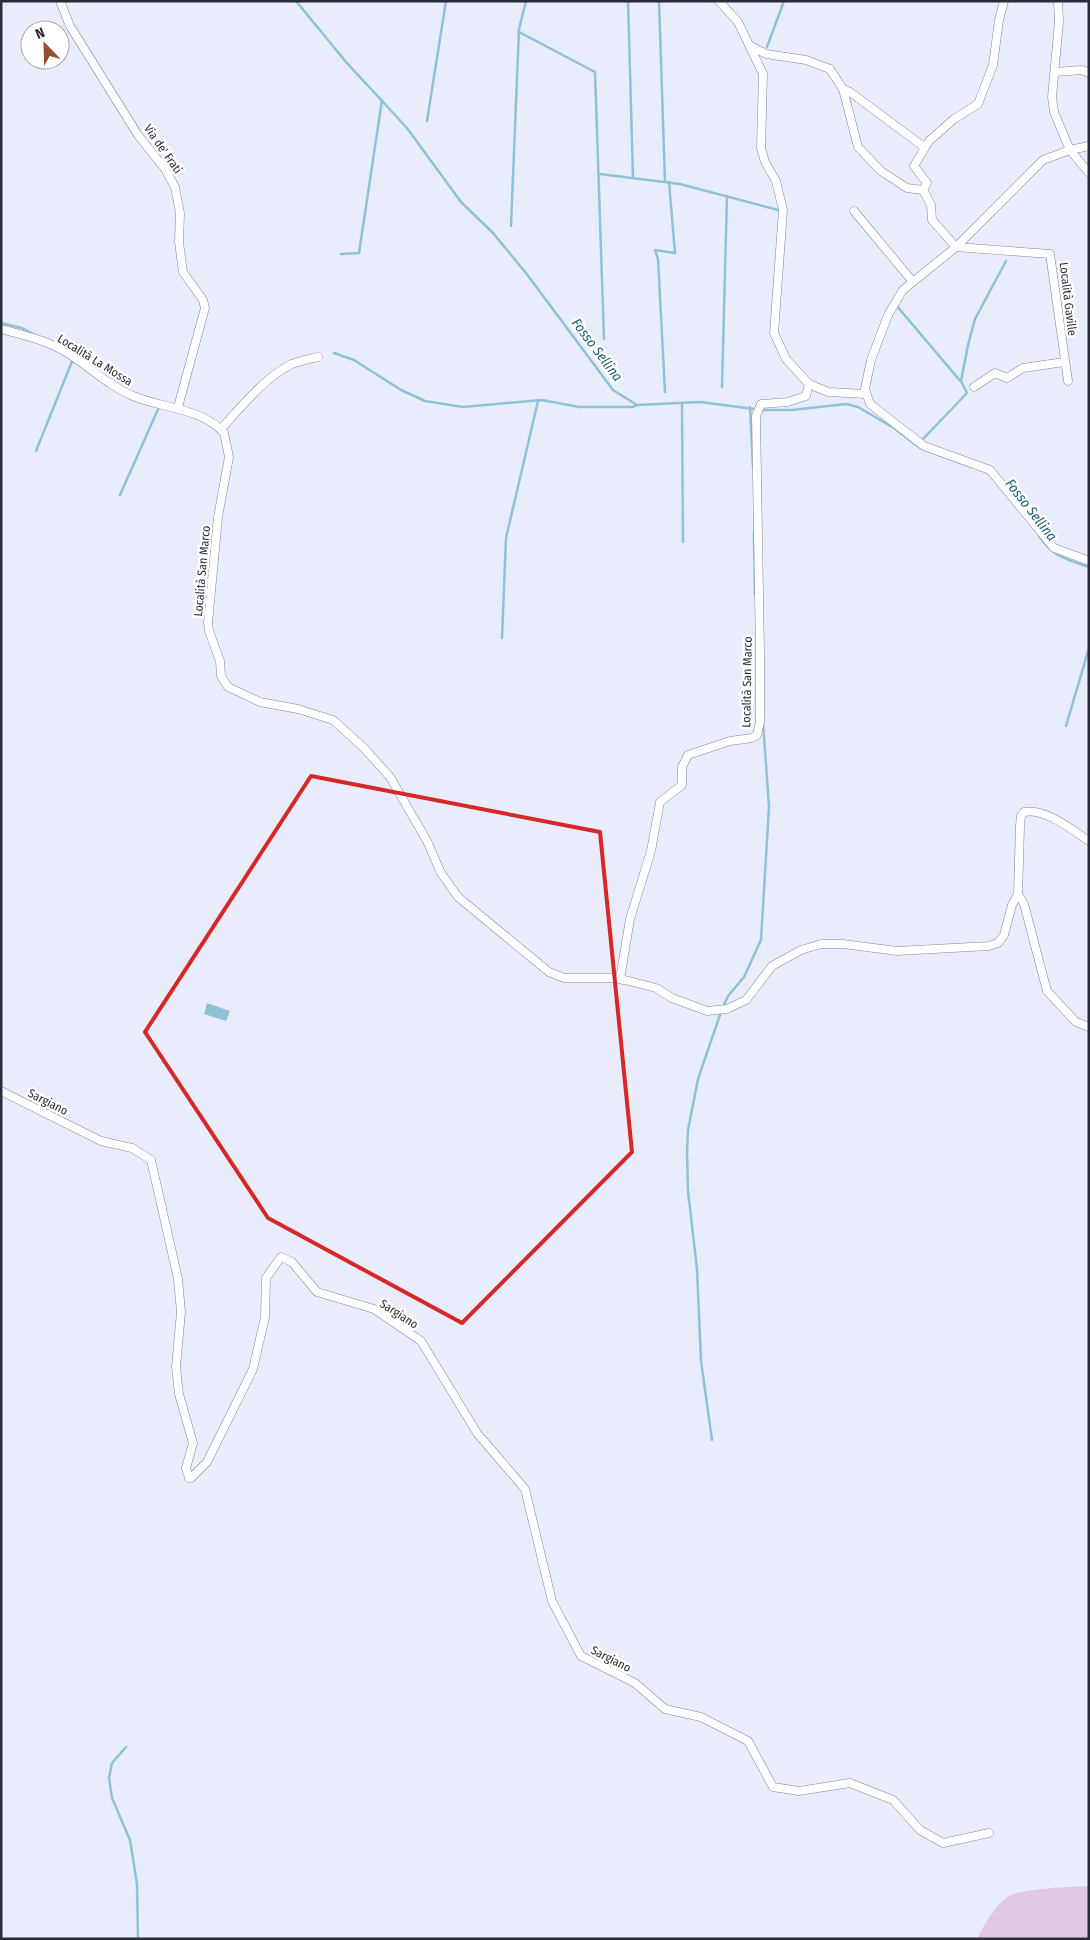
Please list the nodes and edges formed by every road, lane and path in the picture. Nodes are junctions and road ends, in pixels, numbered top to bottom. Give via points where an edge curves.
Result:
1 (60, 1) edge
2 (720, 1) edge
3 (1004, 1) edge
4 (1058, 1) edge
5 (751, 46) junction
6 (1086, 71) edge
7 (1055, 72) junction
8 (842, 89) junction
9 (1089, 146) edge
10 (924, 147) junction
11 (1070, 150) junction
12 (1089, 173) edge
13 (923, 190) junction
14 (854, 211) dead end
15 (956, 247) junction
16 (913, 282) junction
17 (1, 329) edge
18 (318, 357) dead end
19 (1064, 362) junction
20 (1068, 381) dead end
21 (809, 384) junction
22 (974, 387) dead end
23 (865, 394) junction
24 (178, 408) junction
25 (221, 429) junction
26 (1089, 561) edge
27 (1089, 841) edge
28 (1018, 894) junction
29 (620, 979) junction
30 (1089, 1028) edge
31 (1, 1092) edge
32 (989, 1833) dead end

1 - 24 street, Via de' Frati via 70,26 175,187 183,272 205,308
2 - 5 street via 738,22
3 - 10 street via 993,66 978,104 954,119
4 - 7 street via 1060,22
5 - 8 street via 766,54 806,60 830,69
5 - 21 street via 764,74 761,148 776,181 783,210 774,333 786,359
6 - 7 street
7 - 11 street via 1054,112
8 - 10 street
8 - 13 street via 858,147 881,171 907,188
9 - 11 street
10 - 13 street via 914,166 927,183
11 - 12 street
11 - 15 street via 1047,157 1034,166
13 - 15 street via 931,205 932,220
14 - 16 street
15 - 16 street
15 - 19 street, Località Gaville via 1050,254
16 - 23 street via 891,308 871,360
17 - 24 street, Località La Mossa via 56,346 108,383 133,396
18 - 25 street via 280,371
19 - 20 street, Località Gaville
19 - 22 street via 1023,368 1006,378 995,373
21 - 23 street via 828,392
21 - 29 street, Località San Marco via 806,396 788,402 761,404 756,416 760,654 760,722 757,735 688,756 682,767 682,785 660,802 652,851 630,919
23 - 26 street via 870,404 924,446 990,470 1054,548
24 - 25 street, Località La Mossa
25 - 29 street, Località San Marco via 226,437 229,457 218,518 208,631 218,654 224,682 235,691 260,702 334,720 390,777 427,841 441,873 458,897 540,967 564,978
27 - 28 street via 1049,817 1031,810 1024,812 1021,816
28 - 29 street, Località San Marco via 1004,936 998,943 897,951 821,944 801,950 772,966 746,1000 727,1009 706,1012 656,988
28 - 30 street via 1024,904 1047,991 1076,1022
31 - 32 street, Sargiano via 101,1141 132,1148 151,1160 178,1279 181,1312 176,1367 179,1394 193,1443 186,1468 189,1478 207,1462 253,1369 265,1317 266,1278 280,1257 292,1262 316,1292 374,1309 421,1341 477,1433 525,1489 552,1601 581,1656 635,1683 665,1709 701,1717 748,1741 773,1787 799,1791 850,1783 892,1800 920,1830 943,1843

